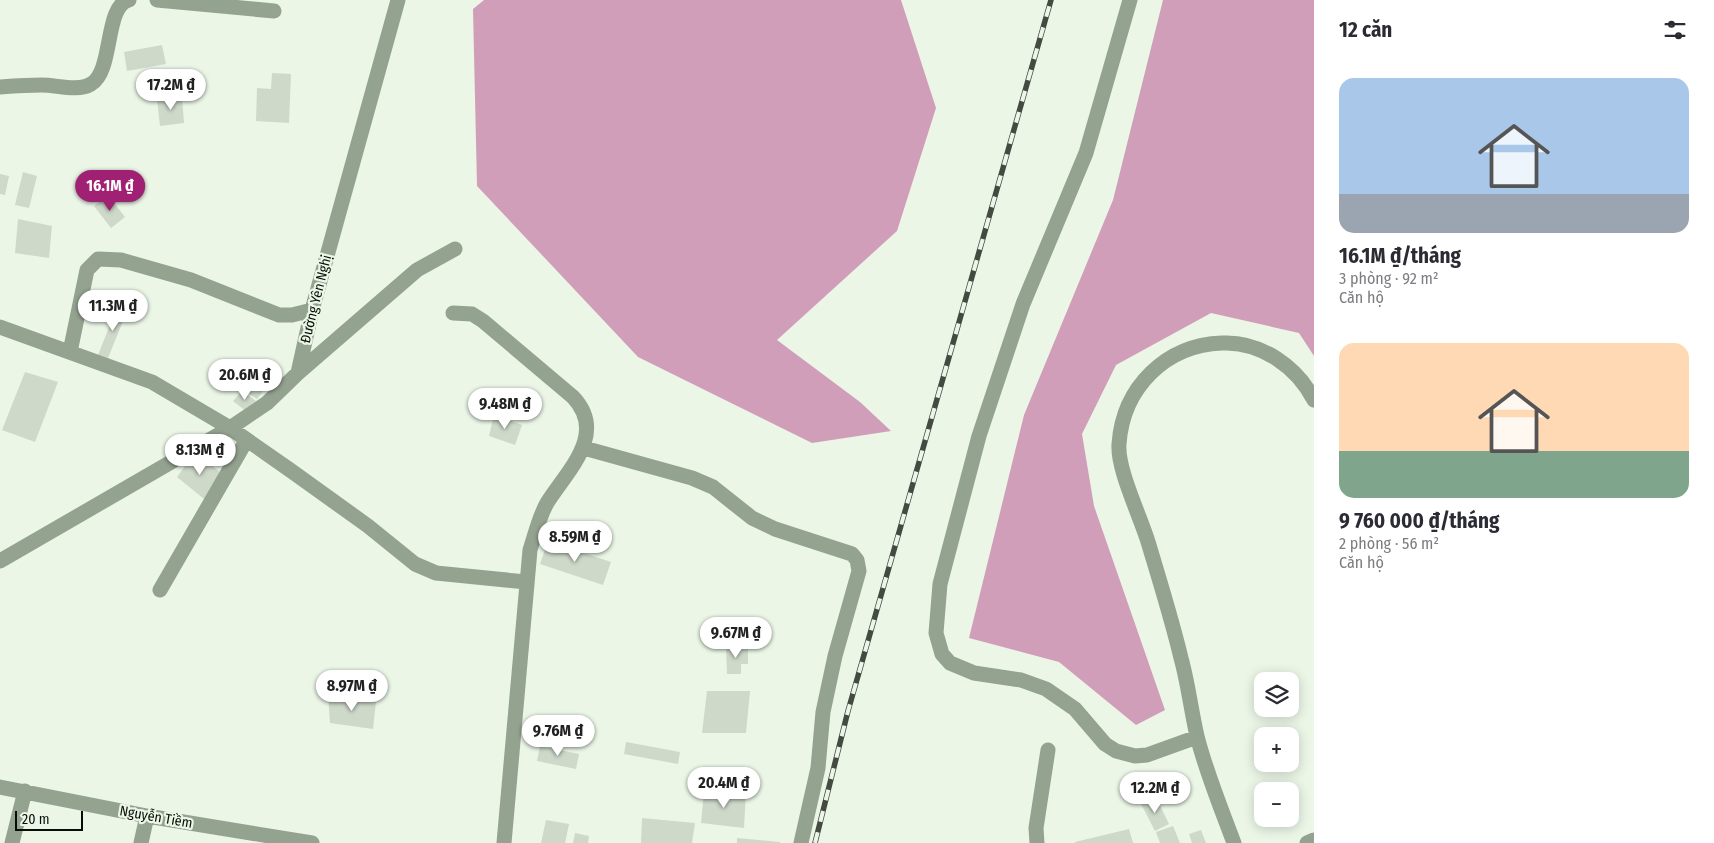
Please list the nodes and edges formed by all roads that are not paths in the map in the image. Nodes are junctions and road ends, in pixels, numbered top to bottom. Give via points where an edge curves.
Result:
1 (129, 0) edge
2 (157, 0) edge
3 (398, 0) edge
4 (1130, 0) edge
5 (274, 11) dead end
6 (0, 87) edge
7 (455, 249) dead end
8 (312, 310) junction
9 (453, 312) dead end
10 (0, 327) edge
11 (70, 352) junction
12 (298, 373) junction
13 (1314, 400) edge
14 (230, 428) junction
15 (246, 441) junction
16 (584, 448) junction
17 (0, 561) edge
18 (526, 582) junction
19 (160, 590) dead end
20 (1197, 737) junction
21 (1048, 750) dead end
22 (0, 787) edge
23 (25, 791) junction
24 (147, 816) junction
25 (1314, 840) edge
26 (12, 843) edge
27 (141, 843) edge
28 (310, 843) edge
29 (504, 843) edge
30 (801, 843) edge
31 (1037, 843) edge
32 (1234, 843) edge
33 (1307, 843) edge

1 - 6 street via 117,11 99,78 92,84 79,88 43,85
2 - 5 street
3 - 8 street, Đường Yên Nghị
4 - 20 street via 1086,153 1024,304 979,436 940,584 936,638 942,654 963,670 1022,680 1056,694 1089,723 1105,744 1116,751 1135,756 1147,755
7 - 12 street via 417,270
8 - 11 street via 292,316 279,315 191,280 121,260 98,259 86,270
8 - 12 street, Đường Yên Nghị
9 - 16 street via 478,317 573,397 585,415
10 - 11 street
11 - 14 street via 152,382
12 - 14 street via 267,403
13 - 20 street via 1296,374 1282,362 1254,348 1226,343 1191,348 1174,355 1144,379 1124,415 1120,460 1181,657
14 - 15 street
14 - 17 street
15 - 18 street via 298,475 415,564 436,573
15 - 19 street
16 - 18 street via 546,504 530,550
16 - 30 street via 692,478 713,487 752,518 775,529 852,554 857,560 856,588 834,656 823,712 818,768
18 - 29 street
20 - 32 street
21 - 31 street via 1036,828
22 - 23 street, Nguyễn Tiềm
23 - 24 street, Nguyễn Tiềm
23 - 26 street
24 - 27 street
24 - 28 street, Nguyễn Tiềm
25 - 33 street

